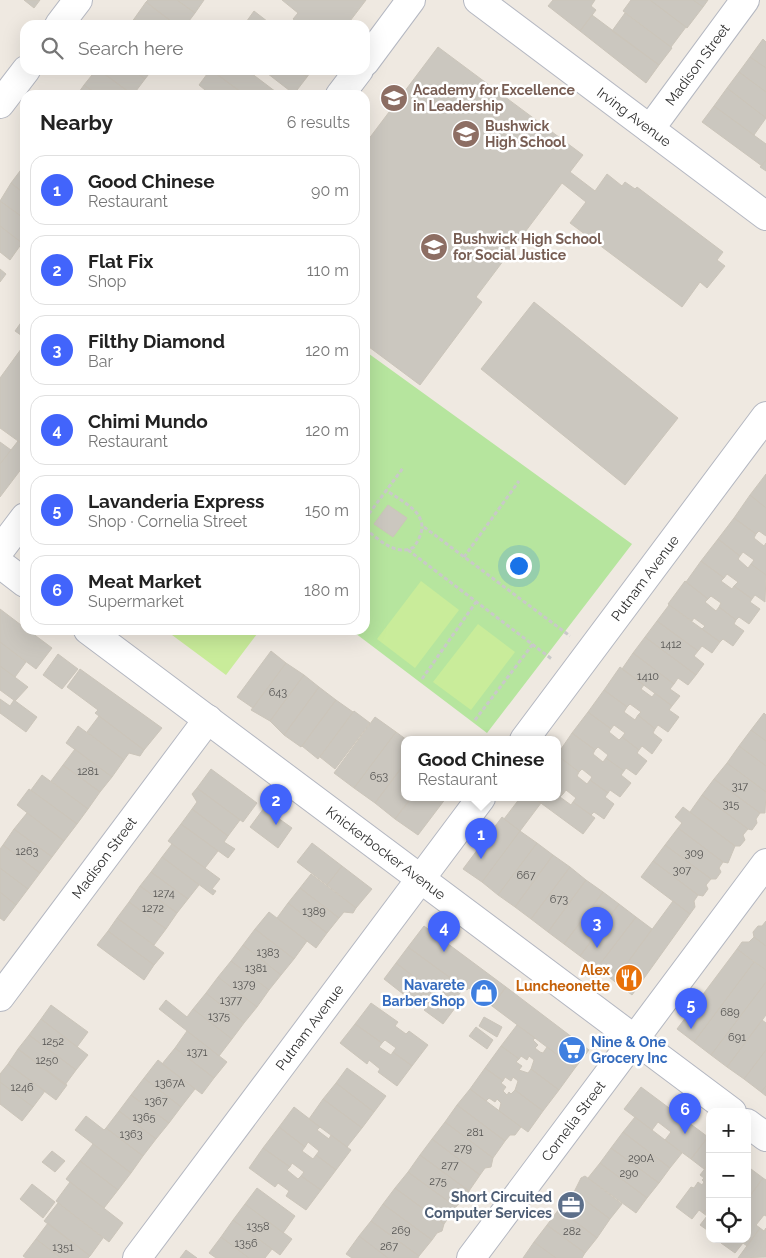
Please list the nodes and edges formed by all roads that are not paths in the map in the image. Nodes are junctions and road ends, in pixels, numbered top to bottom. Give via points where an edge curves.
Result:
1 (78, 0) edge
2 (411, 0) edge
3 (478, 0) edge
4 (744, 0) edge
5 (63, 20) edge
6 (370, 55) edge
7 (22, 75) edge
8 (355, 75) edge
9 (344, 90) edge
10 (0, 104) edge
11 (650, 129) junction
12 (766, 216) edge
13 (766, 416) edge
14 (20, 524) edge
15 (0, 550) edge
16 (0, 564) edge
17 (20, 579) edge
18 (95, 635) edge
19 (208, 719) junction
20 (527, 736) edge
21 (479, 801) edge
22 (766, 863) edge
23 (420, 879) junction
24 (0, 997) edge
25 (635, 1038) junction
26 (727, 1108) edge
27 (751, 1126) edge
28 (766, 1137) edge
29 (137, 1258) edge
30 (471, 1258) edge

1 - 5 street
2 - 6 street
3 - 11 street, Irving Avenue
4 - 11 street, Madison Street
7 - 10 street
8 - 9 street
11 - 12 street, Irving Avenue
13 - 20 street, Putnam Avenue
14 - 15 street
16 - 17 street
18 - 19 street, Knickerbocker Avenue
19 - 23 street, Knickerbocker Avenue
19 - 24 street, Madison Street
21 - 23 street, Putnam Avenue
22 - 25 street, Cornelia Street
23 - 25 street, Knickerbocker Avenue
23 - 29 street, Putnam Avenue
25 - 26 street, Knickerbocker Avenue
25 - 30 street, Cornelia Street
27 - 28 street

